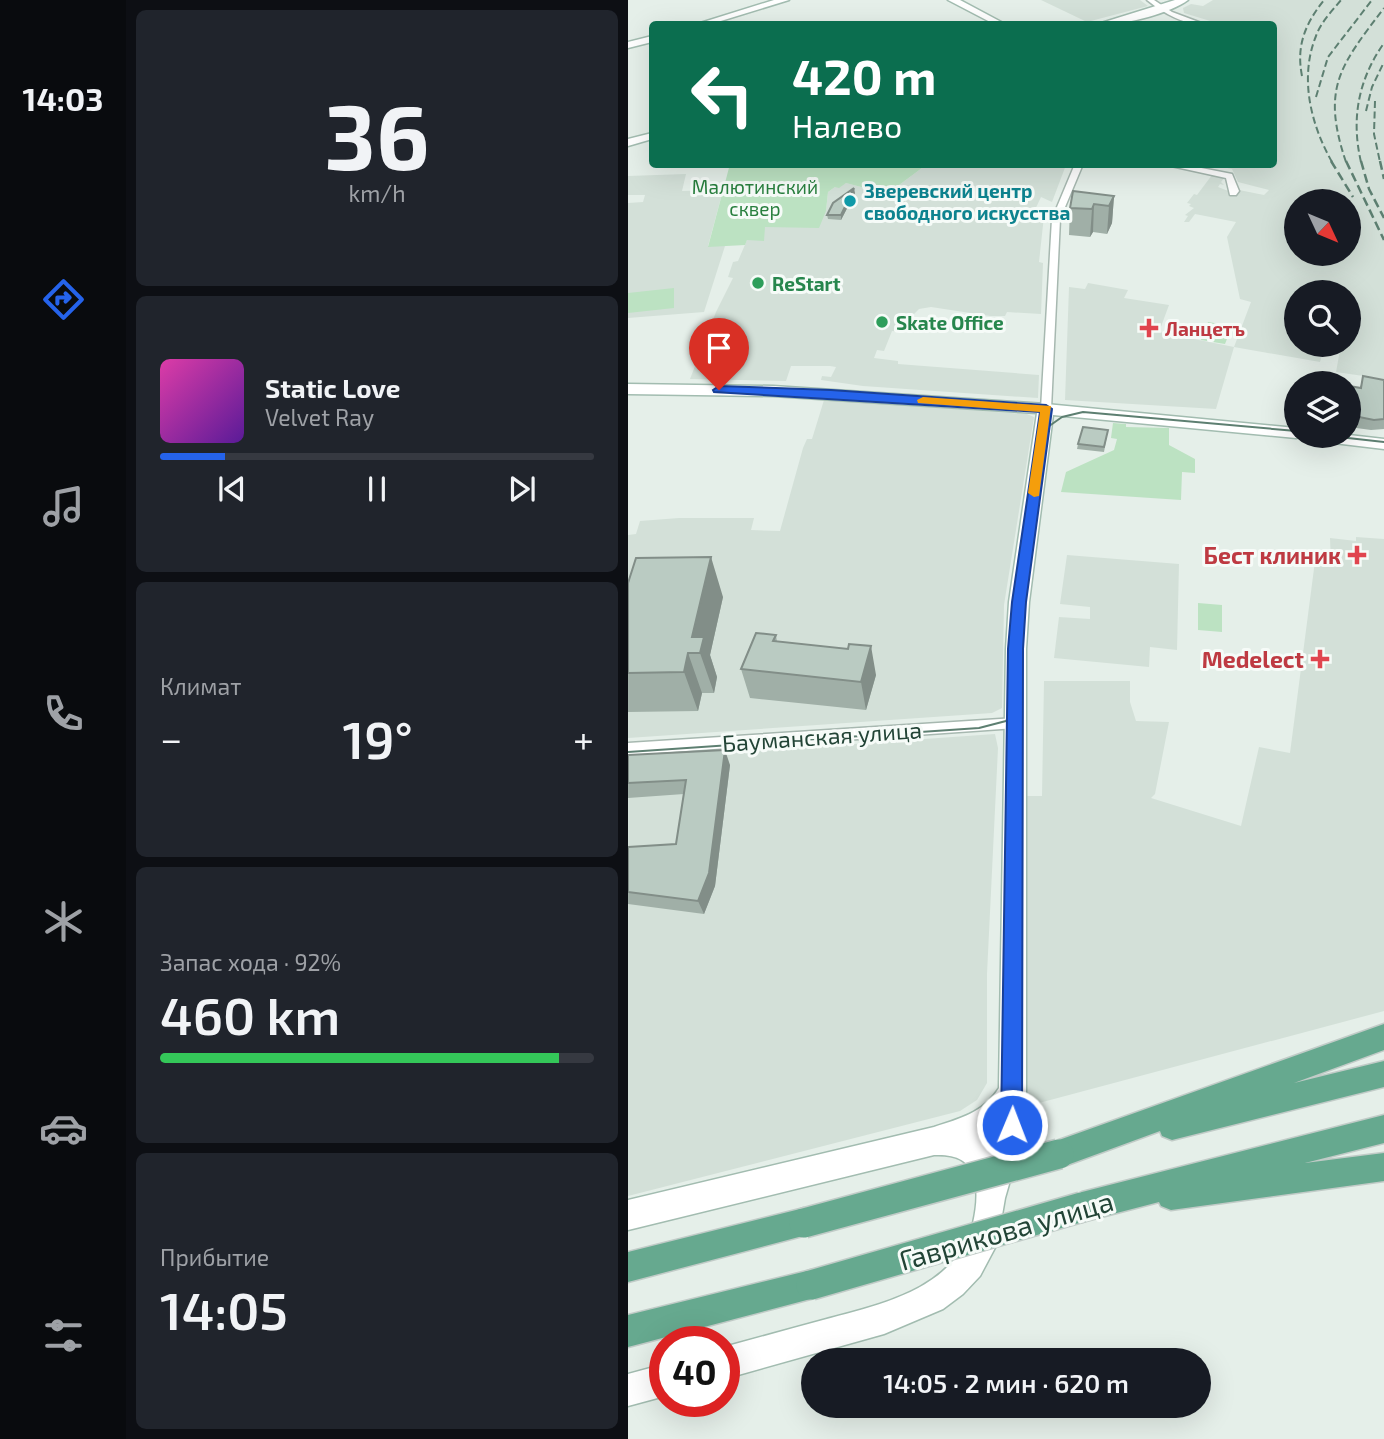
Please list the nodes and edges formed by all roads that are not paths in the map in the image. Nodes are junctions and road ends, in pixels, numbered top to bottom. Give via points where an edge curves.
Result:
1 (784, 0) edge
2 (953, 0) edge
3 (1150, 0) edge
4 (1183, 0) edge
5 (1163, 9) junction
6 (712, 21) edge
7 (994, 21) edge
8 (1115, 21) edge
9 (1193, 21) edge
10 (649, 40) edge
11 (632, 45) edge
12 (649, 137) edge
13 (628, 143) edge
14 (1077, 168) edge
15 (1187, 168) edge
16 (1233, 193) dead end
17 (628, 389) edge
18 (1046, 409) junction
19 (1284, 424) edge
20 (1284, 432) edge
21 (1361, 433) edge
22 (1384, 435) edge
23 (1361, 441) edge
24 (1384, 444) edge
25 (1016, 723) junction
26 (628, 749) edge
27 (1384, 1037) edge
28 (1384, 1074) edge
29 (1012, 1091) junction
30 (1384, 1129) edge
31 (934, 1141) junction
32 (1059, 1154) junction
33 (1384, 1167) edge
34 (991, 1194) junction
35 (1082, 1207) junction
36 (628, 1215) edge
37 (628, 1267) edge
38 (628, 1331) edge
39 (740, 1359) edge
40 (649, 1384) edge
41 (628, 1390) edge

1 - 6 street
2 - 7 street
3 - 5 street
4 - 5 street
5 - 8 street
5 - 9 street
10 - 11 street
12 - 13 street
14 - 18 street via 1056,219
15 - 16 street via 1229,176
17 - 18 street via 773,391
18 - 19 street via 1069,405
18 - 20 street
18 - 25 street via 1019,602
21 - 22 street
23 - 24 street
25 - 26 street, Бауманская улица
25 - 29 street
27 - 32 main road
28 - 32 main road
29 - 31 street via 986,1123
29 - 34 street via 1012,1125
30 - 35 main road, Гаврикова улица
31 - 34 street via 952,1139 966,1144 979,1157
31 - 36 street
32 - 37 main road, bridge
33 - 35 main road
34 - 39 street via 987,1231 979,1251 961,1275 932,1298 903,1313
35 - 38 main road, Гаврикова улица, bridge via 811,1285
40 - 41 street

